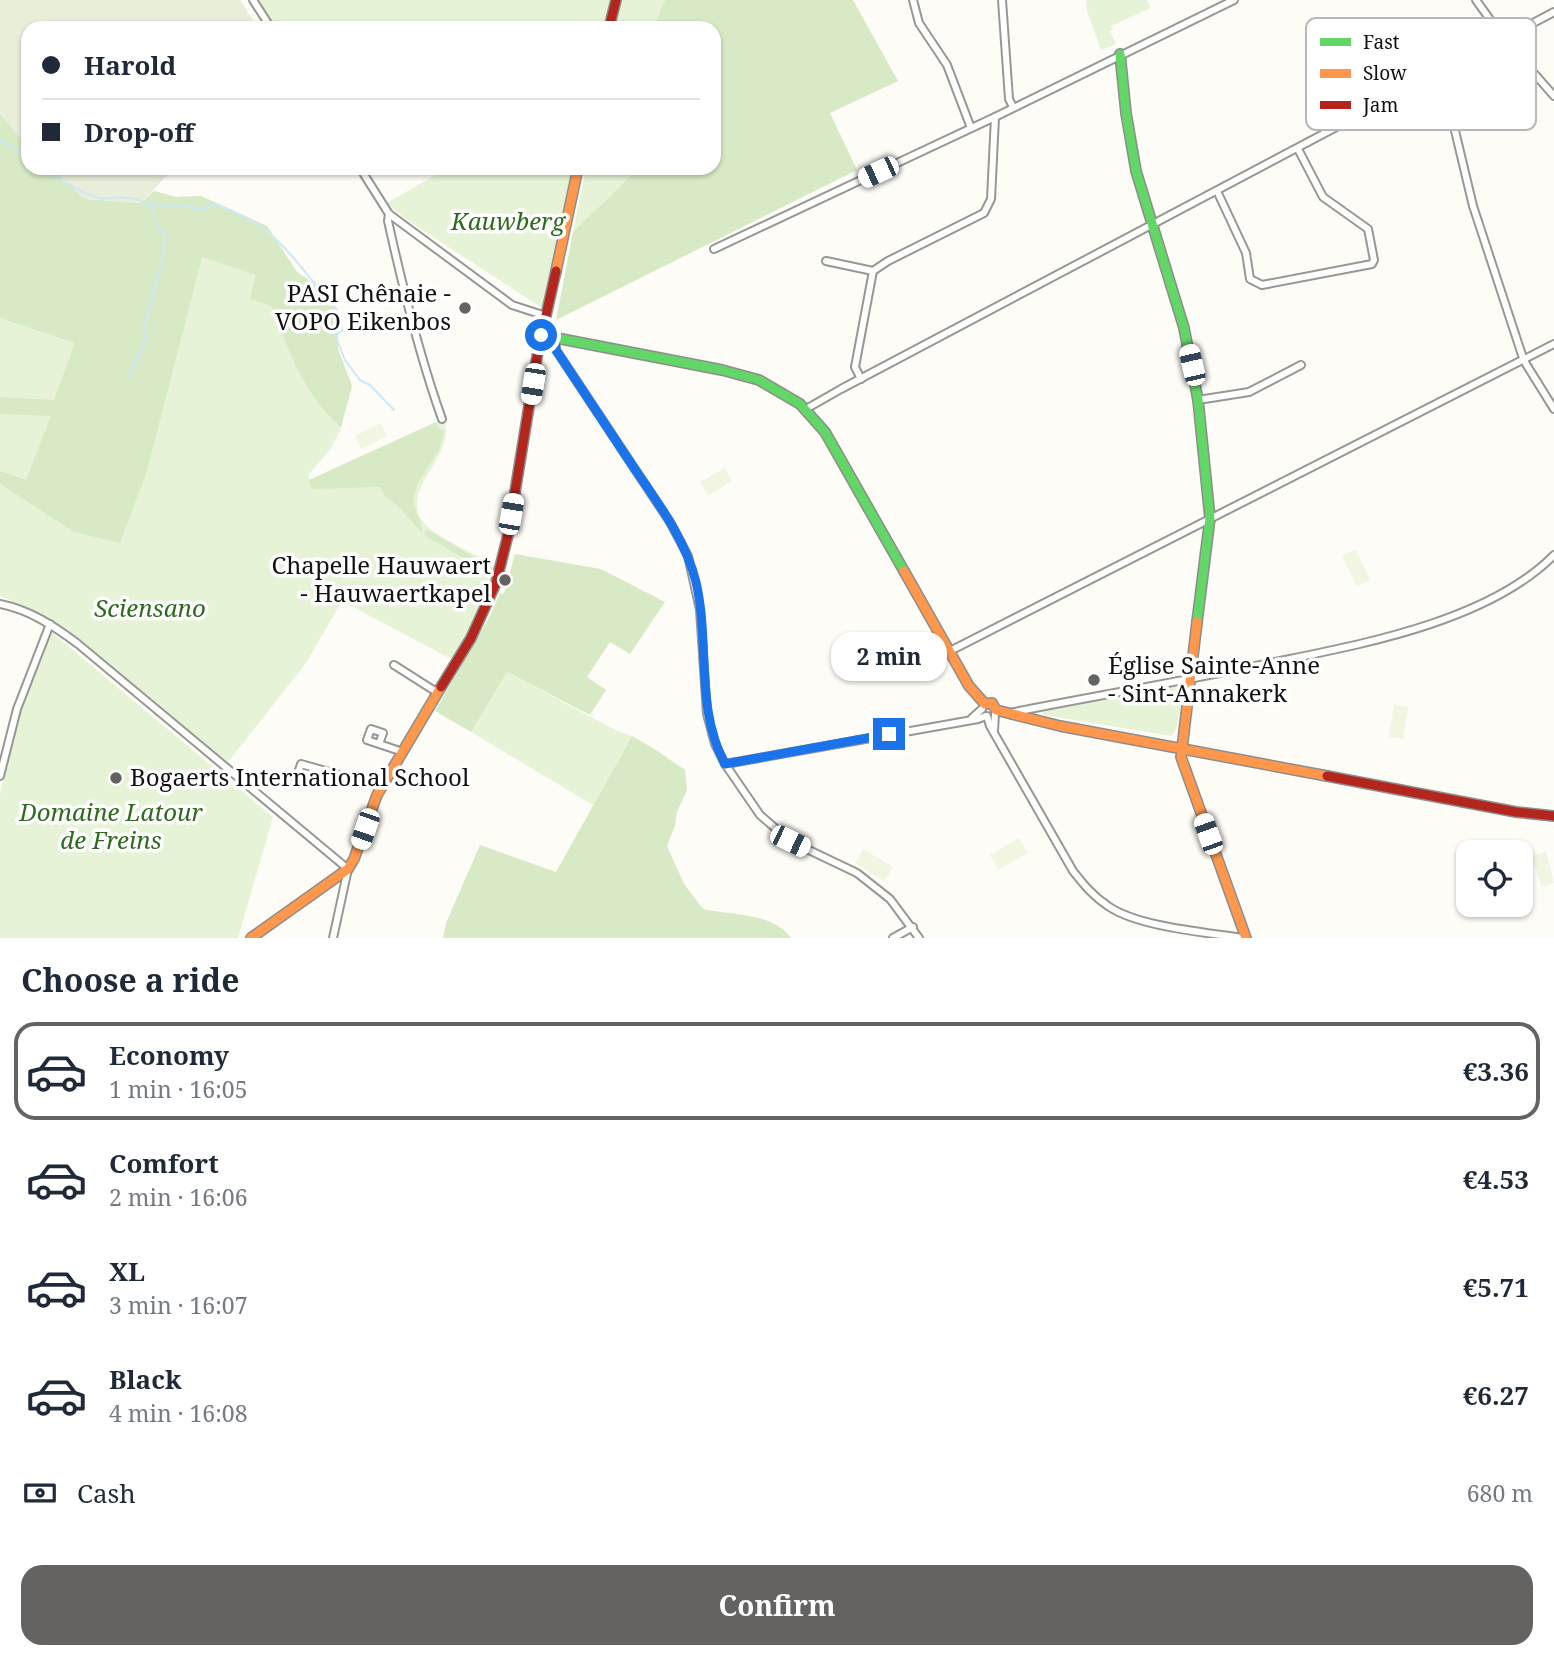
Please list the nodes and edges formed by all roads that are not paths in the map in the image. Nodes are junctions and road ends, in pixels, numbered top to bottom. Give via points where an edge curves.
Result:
1 (253, 0) edge
2 (616, 0) edge
3 (913, 0) edge
4 (1002, 0) edge
5 (1234, 0) edge
6 (1476, 0) edge
7 (1554, 12) edge
8 (1489, 18) edge
9 (266, 21) edge
10 (611, 21) edge
11 (1536, 22) edge
12 (1120, 54) junction
13 (1536, 75) edge
14 (1554, 96) edge
15 (1013, 107) junction
16 (995, 117) junction
17 (971, 128) junction
18 (1333, 130) edge
19 (1455, 130) edge
20 (1298, 149) junction
21 (364, 175) edge
22 (576, 175) edge
23 (1217, 191) junction
24 (389, 214) junction
25 (1151, 225) junction
26 (714, 249) dead end
27 (826, 261) dead end
28 (873, 271) junction
29 (546, 316) junction
30 (541, 335) junction
31 (555, 338) junction
32 (1554, 344) edge
33 (1524, 359) junction
34 (1301, 365) dead end
35 (861, 379) junction
36 (1198, 400) junction
37 (1554, 409) edge
38 (806, 410) junction
39 (442, 419) dead end
40 (1210, 518) junction
41 (1554, 555) edge
42 (0, 604) edge
43 (50, 624) junction
44 (950, 651) junction
45 (394, 665) dead end
46 (1190, 680) junction
47 (438, 693) junction
48 (989, 712) junction
49 (1012, 715) junction
50 (379, 744) dead end
51 (1181, 749) junction
52 (403, 752) junction
53 (725, 764) junction
54 (319, 769) dead end
55 (0, 776) edge
56 (382, 787) junction
57 (1554, 816) edge
58 (348, 869) junction
59 (913, 927) junction
60 (251, 938) edge
61 (333, 938) edge
62 (893, 938) edge
63 (919, 938) edge
64 (1244, 938) edge

1 - 9 street
2 - 10 street
3 - 17 street via 919,23 947,65
4 - 15 street
5 - 12 street
6 - 8 street
7 - 11 street
12 - 15 street
12 - 25 street via 1131,145
13 - 14 street
15 - 16 street
16 - 17 street
16 - 28 street via 991,199 984,213
17 - 26 street
18 - 20 street
19 - 33 street via 1473,206
20 - 23 street
20 - 23 street via 1323,197 1368,229 1372,264 1254,283 1241,241
21 - 24 street
22 - 29 street
23 - 25 street
24 - 29 street via 512,305
24 - 39 street via 407,311
25 - 35 street
25 - 36 street via 1184,328
27 - 28 street
28 - 35 street via 855,367
29 - 30 street
30 - 31 street
30 - 47 street via 496,583 485,613
31 - 38 street via 750,377 778,389
31 - 53 street via 556,350 688,556 700,610 707,713
32 - 33 street
33 - 37 street
33 - 40 street
34 - 36 street via 1249,392
35 - 38 street
36 - 40 street
38 - 44 street via 825,432
40 - 44 street
40 - 46 street
41 - 46 street via 1515,585 1459,613 1387,637
42 - 43 street
43 - 55 street via 17,709
43 - 58 street
44 - 48 street
45 - 47 street
46 - 49 street
46 - 51 street
47 - 52 street
48 - 49 street
48 - 53 street
48 - 64 street via 994,730 1073,871 1089,891 1110,908 1146,921
49 - 51 street
50 - 52 street
51 - 57 street
51 - 64 street
52 - 56 street
53 - 59 street via 760,815 790,841 857,873 890,899
54 - 56 street
56 - 58 street
58 - 60 street
58 - 61 street
59 - 62 street
59 - 63 street

